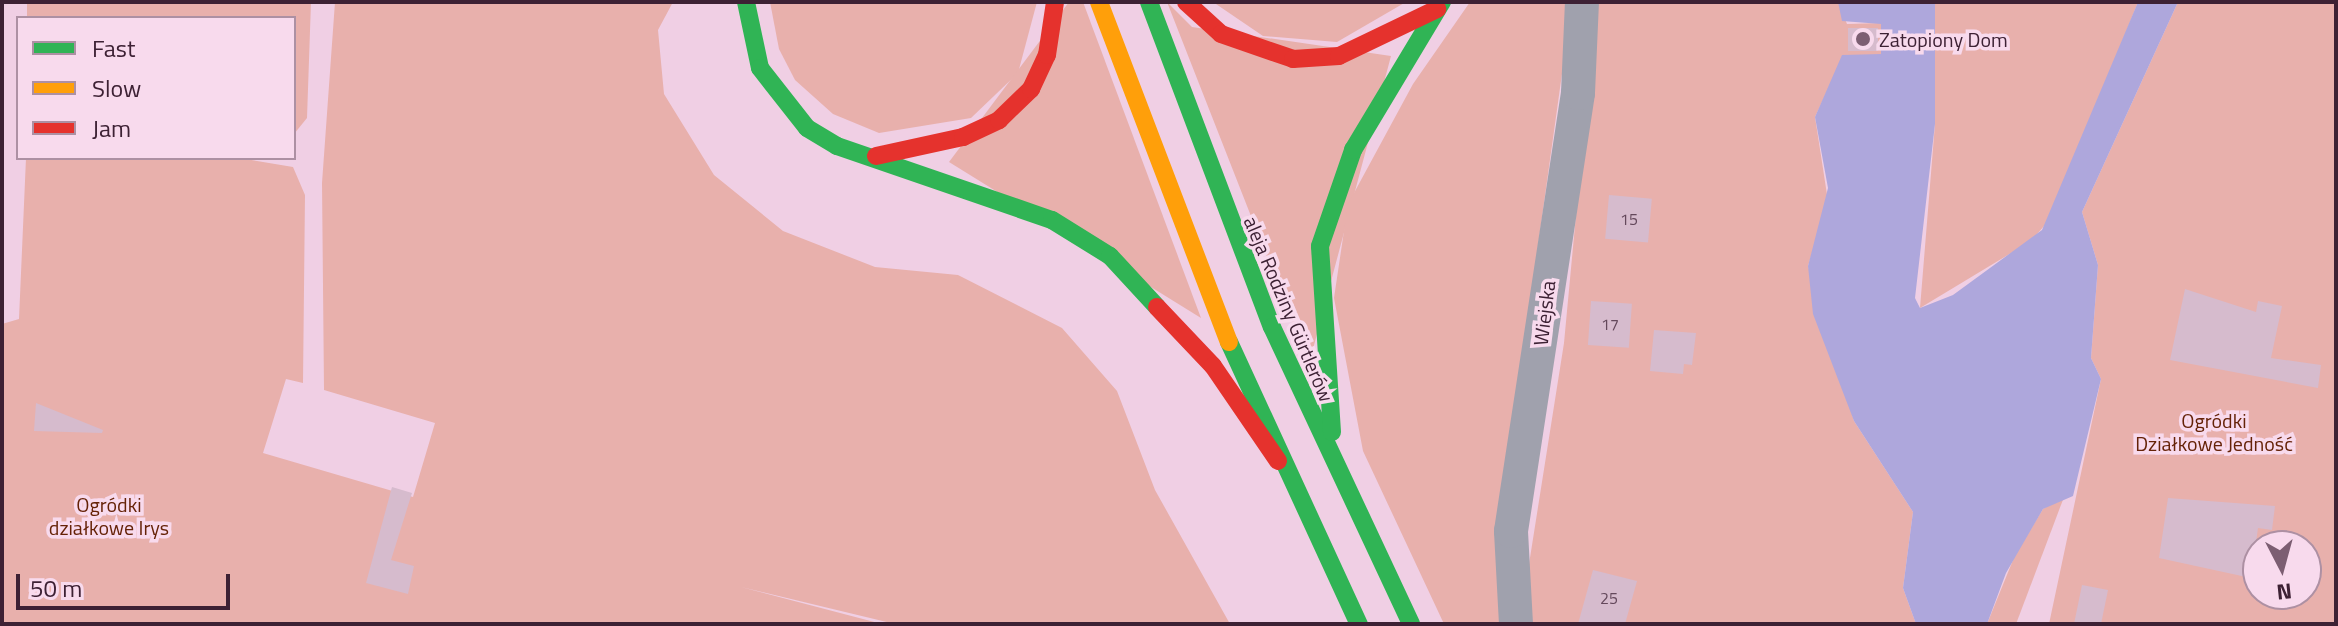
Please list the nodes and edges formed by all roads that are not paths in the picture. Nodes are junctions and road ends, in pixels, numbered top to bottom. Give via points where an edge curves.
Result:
1 (746, 2) edge
2 (1055, 2) edge
3 (1099, 2) edge
4 (1149, 2) edge
5 (1186, 2) edge
6 (1582, 2) edge
7 (1440, 5) edge
8 (869, 157) junction
9 (1278, 461) junction
10 (1337, 478) junction
11 (1359, 624) edge
12 (1411, 624) edge
13 (1516, 624) edge

1 - 8 main road via 760,68 784,106 837,146
2 - 8 main road via 1047,55 1031,89 999,120 924,148
3 - 9 main road
4 - 10 main road, aleja Rodziny Gürtlerów via 1225,212
5 - 7 main road via 1221,34 1293,59 1339,56
6 - 13 street, Wiejska via 1578,93 1511,531
7 - 10 main road via 1353,150 1320,246
8 - 9 main road via 1006,201 1110,256 1213,366
9 - 11 main road
10 - 12 main road, aleja Rodziny Gürtlerów

